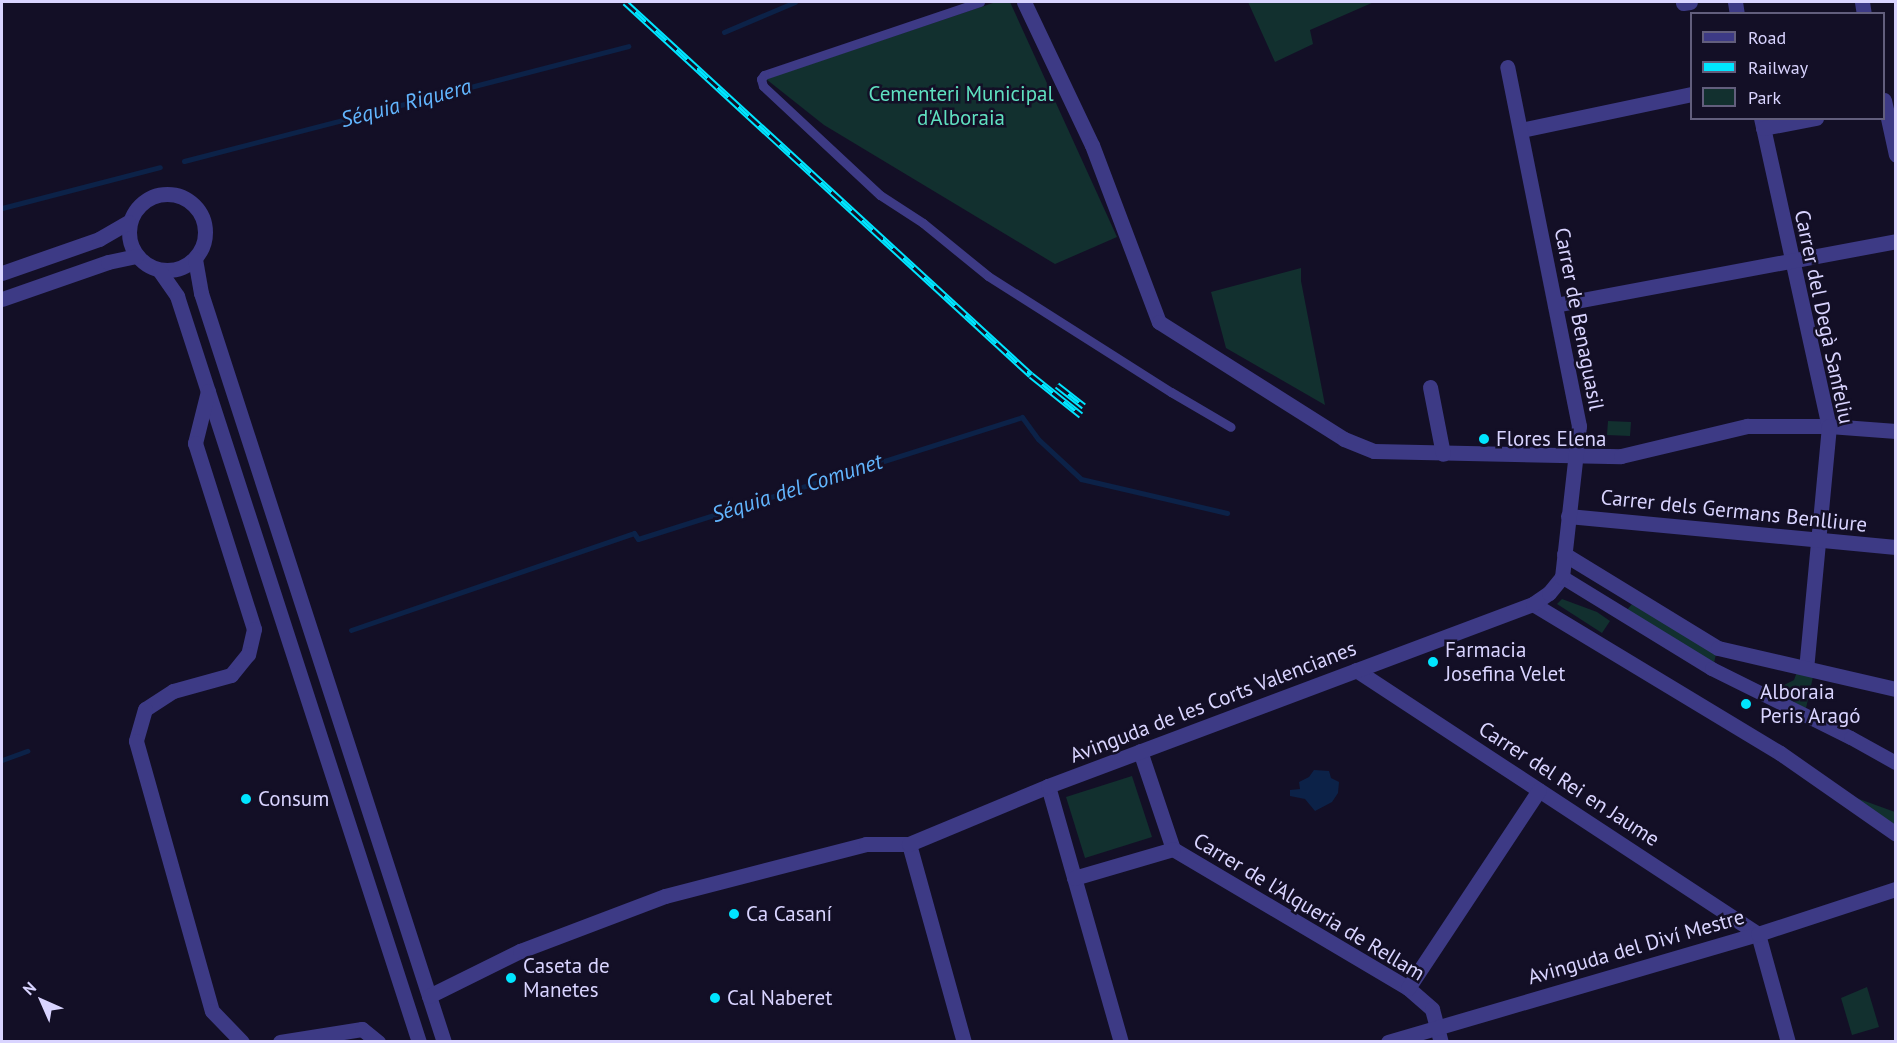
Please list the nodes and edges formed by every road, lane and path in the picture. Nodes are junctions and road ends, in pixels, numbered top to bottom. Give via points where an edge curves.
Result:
1 (980, 2) edge
2 (1024, 2) edge
3 (1507, 67) dead end
4 (1690, 94) edge
5 (1887, 104) edge
6 (1794, 120) edge
7 (1762, 123) edge
8 (1521, 130) junction
9 (1896, 155) edge
10 (129, 222) junction
11 (1896, 241) edge
12 (136, 256) junction
13 (195, 259) junction
14 (1792, 260) junction
15 (159, 270) junction
16 (2, 273) edge
17 (2, 299) edge
18 (1555, 305) junction
19 (1430, 387) dead end
20 (208, 391) junction
21 (1829, 426) junction
22 (1231, 427) dead end
23 (1896, 431) edge
24 (1443, 454) junction
25 (1575, 457) junction
26 (1568, 516) junction
27 (1818, 540) junction
28 (1896, 547) edge
29 (1564, 555) junction
30 (1562, 577) junction
31 (1533, 604) junction
32 (1806, 668) junction
33 (1356, 670) junction
34 (1896, 689) edge
35 (1140, 751) junction
36 (1896, 763) edge
37 (1048, 786) junction
38 (1539, 790) junction
39 (1896, 834) edge
40 (909, 844) junction
41 (1173, 849) junction
42 (1074, 878) junction
43 (1896, 889) edge
44 (1758, 934) junction
45 (1408, 988) junction
46 (429, 996) junction
47 (1439, 1034) edge
48 (242, 1041) edge
49 (280, 1041) edge
50 (378, 1041) edge
51 (419, 1041) edge
52 (444, 1041) edge
53 (964, 1041) edge
54 (1121, 1041) edge
55 (1388, 1041) edge
56 (1788, 1041) edge

1 - 22 lane via 764,75 763,86 880,195 923,223 988,276
2 - 24 street via 1092,145 1158,322 1344,439 1374,451
3 - 8 street, Carrer de Benaguasil
4 - 8 street
5 - 9 street
6 - 7 street
7 - 14 street, Carrer del Degà Sanfeliu
8 - 18 street, Carrer de Benaguasil
10 - 12 street via 128,240
10 - 13 street via 139,205 155,195 176,194 188,199 202,216 205,238
10 - 16 street via 99,239
11 - 14 street
12 - 15 street
12 - 17 street
13 - 15 street via 178,269
13 - 46 street via 201,293
14 - 18 street
14 - 21 street, Carrer del Degà Sanfeliu
15 - 20 street via 177,296
18 - 25 street, Carrer de Benaguasil via 1579,426
19 - 24 street
20 - 48 street via 195,443 254,629 248,654 231,675 173,691 145,709 136,741 212,1011
20 - 51 street
21 - 23 street
21 - 25 street via 1747,426 1621,456
21 - 27 street, Carrer del Degà Sanfeliu
24 - 25 street
25 - 26 street, Carrer de Benaguasil
26 - 27 street, Carrer dels Germans Benlliure
26 - 29 street, Carrer de Benaguasil
27 - 28 street, Carrer dels Germans Benlliure
27 - 32 street, Carrer del Degà Sanfeliu
29 - 30 street, Carrer de Benaguasil
29 - 32 street via 1718,648
30 - 31 street
30 - 36 street via 1712,669
31 - 33 street, Avinguda de les Corts Valencianes
31 - 39 street via 1780,753
32 - 34 street
33 - 35 street, Avinguda de les Corts Valencianes
33 - 38 street, Carrer del Rei en Jaume
35 - 37 street, Avinguda de les Corts Valencianes
35 - 41 street, Carrer de l'Alqueria de Rellam
37 - 40 street, Avinguda de les Corts Valencianes
37 - 42 street
38 - 44 street, Carrer del Rei en Jaume
38 - 45 street
40 - 46 street via 866,844 665,896 520,951
40 - 53 street
41 - 42 street
41 - 45 street, Carrer de l'Alqueria de Rellam
42 - 54 street
43 - 44 street, Avinguda del Diví Mestre
44 - 47 street, Avinguda del Diví Mestre
44 - 56 street
45 - 47 street, Carrer de l'Alqueria de Rellam via 1432,1009
46 - 52 street
47 - 55 street, Avinguda del Diví Mestre
49 - 50 street via 362,1029

